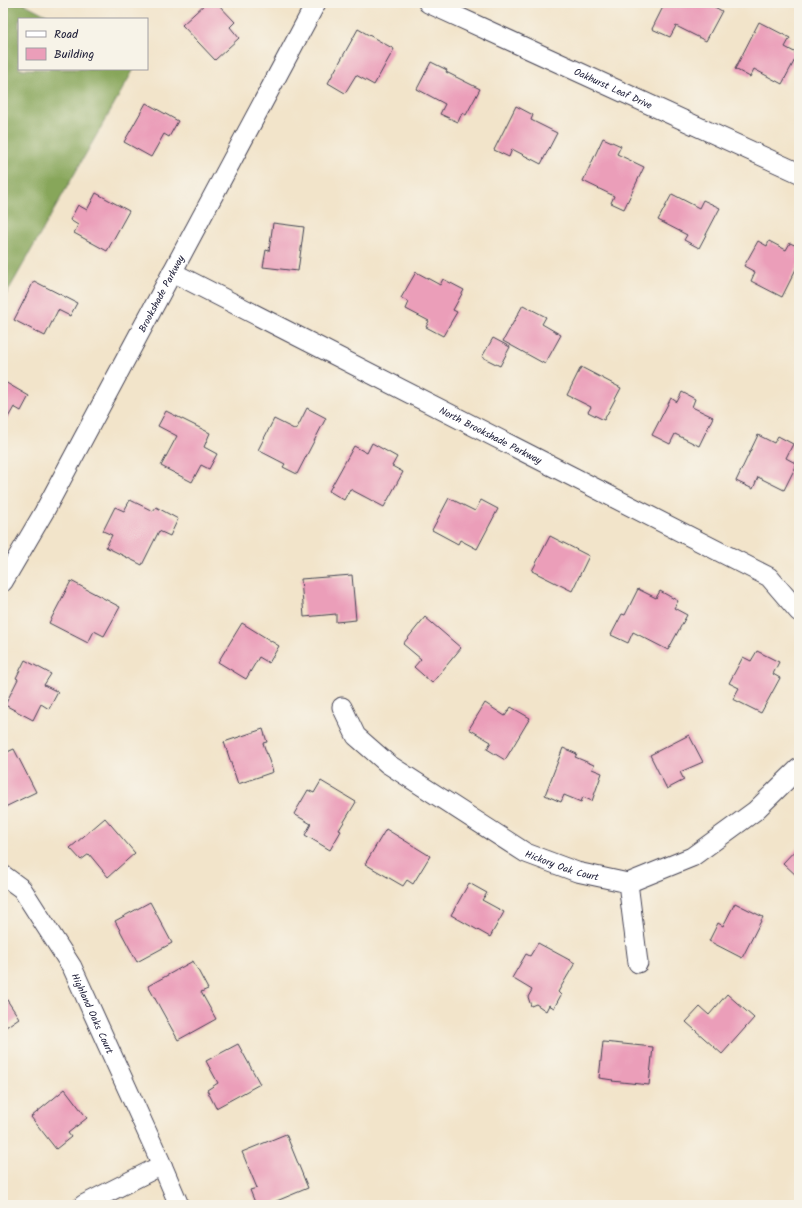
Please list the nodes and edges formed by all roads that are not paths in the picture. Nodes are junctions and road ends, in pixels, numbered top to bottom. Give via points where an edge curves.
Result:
1 (316, 3) edge
2 (428, 3) edge
3 (799, 173) edge
4 (172, 272) junction
5 (3, 582) edge
6 (799, 612) edge
7 (342, 707) dead end
8 (799, 768) edge
9 (3, 875) edge
10 (628, 883) junction
11 (638, 963) dead end
12 (162, 1165) junction
13 (83, 1205) edge
14 (179, 1205) edge

1 - 4 street, Brookshade Parkway
2 - 3 street, Oakhurst Leaf Drive
4 - 5 street, Brookshade Parkway via 44,512
4 - 6 street, North Brookshade Parkway via 769,577
7 - 10 street, Hickory Oak Court via 356,736 388,764 526,853 577,872
8 - 10 street via 755,811 692,857
9 - 12 street, Highland Oaks Court via 22,889 72,967
10 - 11 street
12 - 13 street
12 - 14 street, Highland Oaks Court

